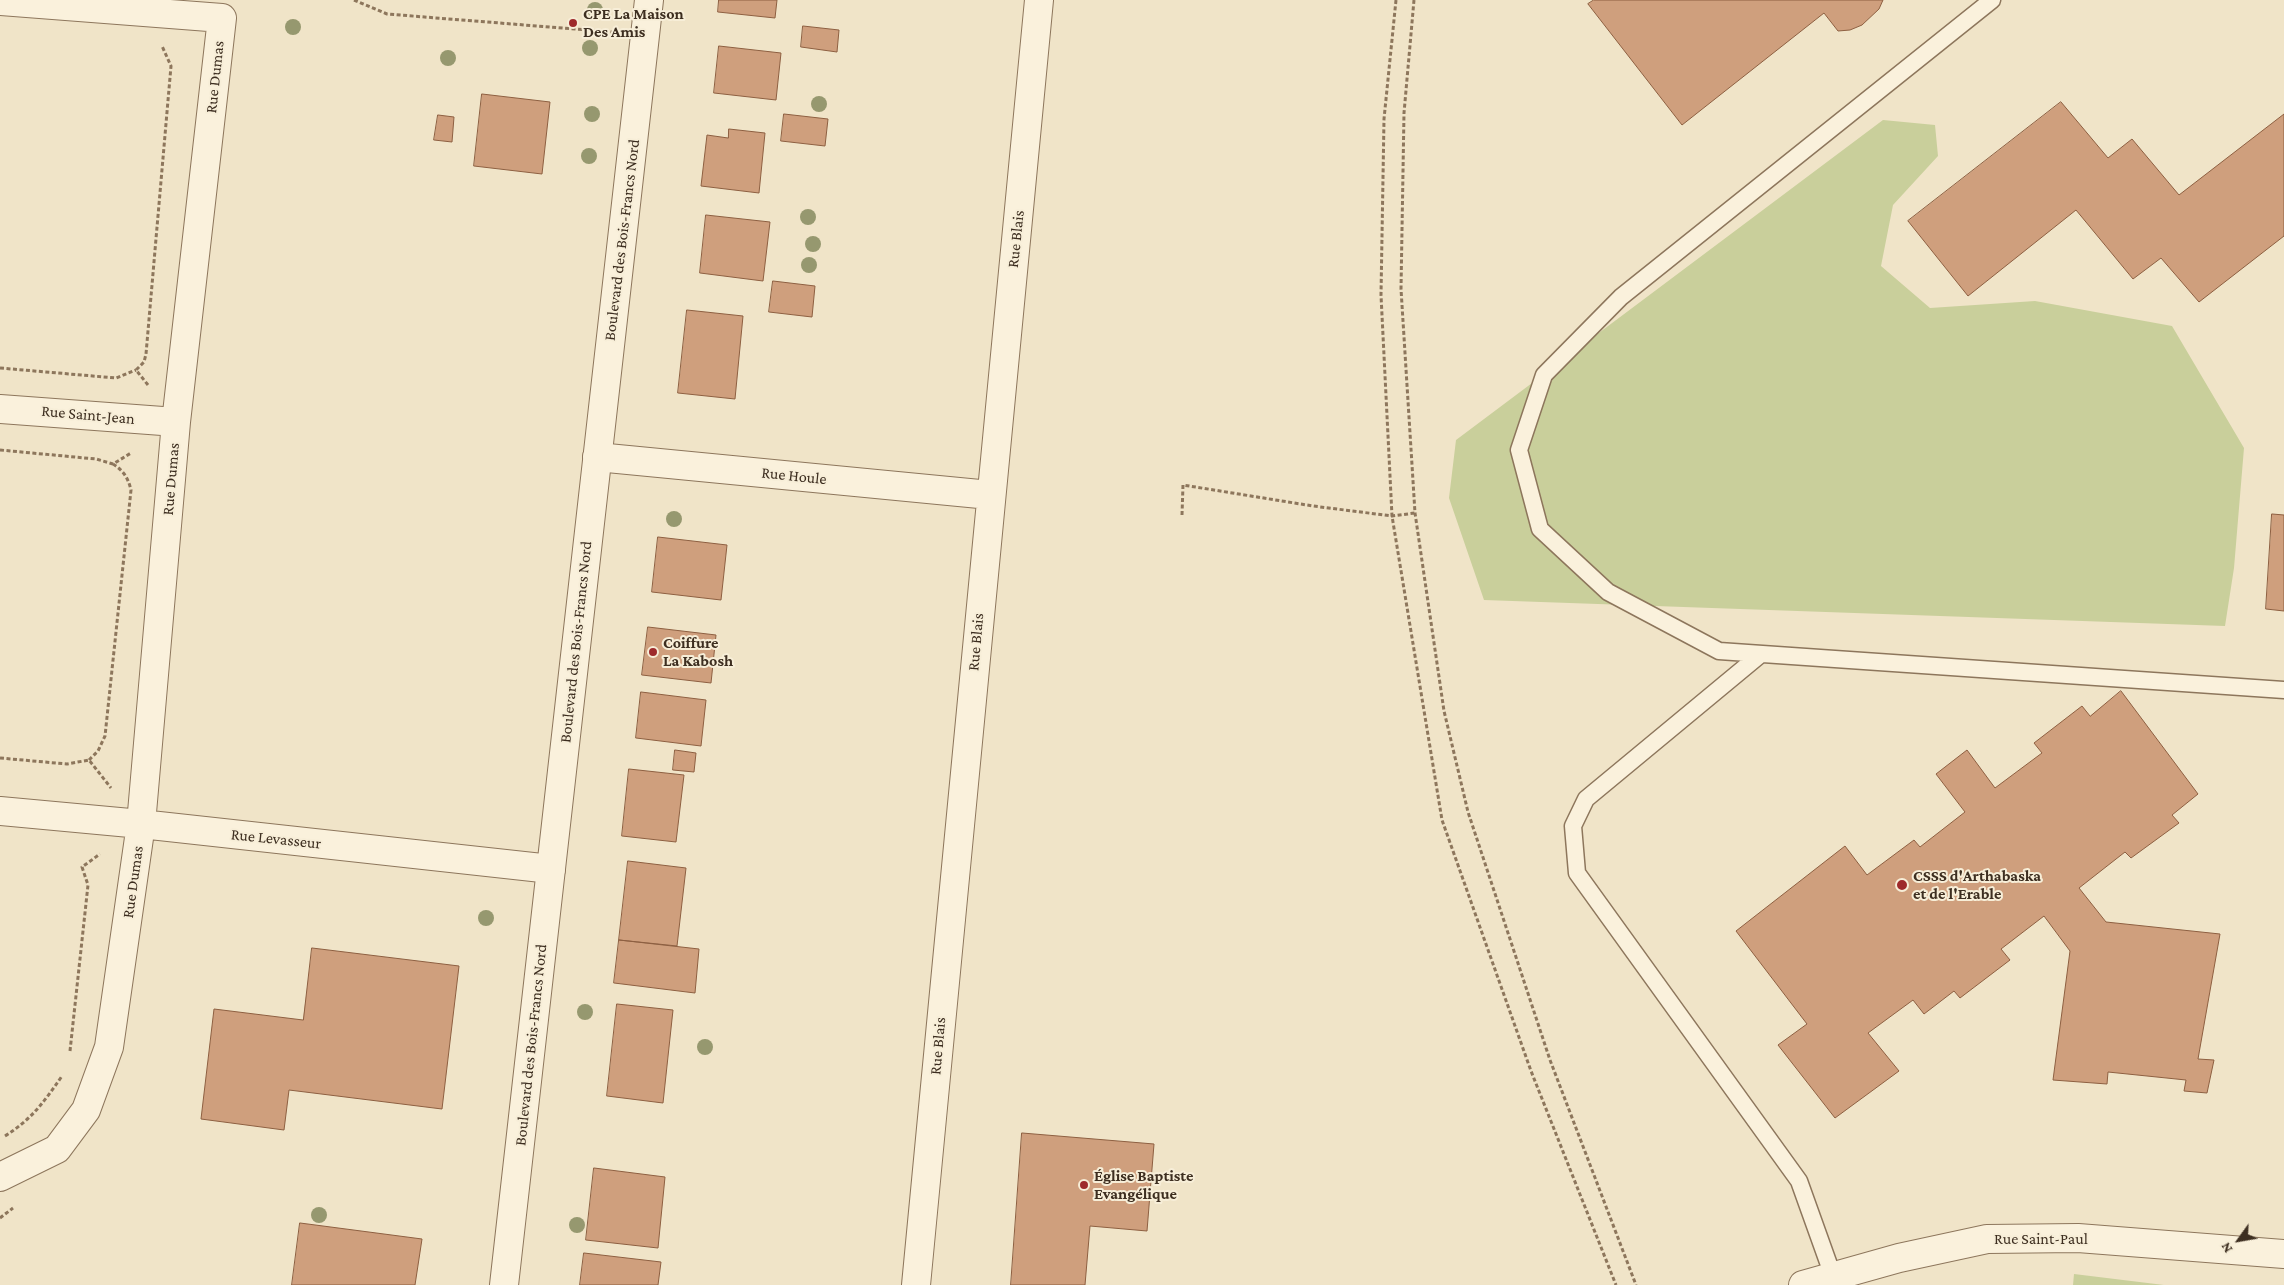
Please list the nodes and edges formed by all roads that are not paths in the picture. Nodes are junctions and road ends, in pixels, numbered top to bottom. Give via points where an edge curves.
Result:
1 (649, 0) edge
2 (1040, 0) edge
3 (1992, 0) edge
4 (0, 1) edge
5 (0, 408) edge
6 (176, 422) junction
7 (597, 456) junction
8 (990, 495) junction
9 (1761, 654) junction
10 (2284, 690) edge
11 (0, 811) edge
12 (142, 824) junction
13 (551, 870) junction
14 (0, 1177) edge
15 (2284, 1254) edge
16 (1833, 1276) junction
17 (504, 1285) edge
18 (916, 1285) edge
19 (1804, 1285) edge

1 - 7 street, Boulevard des Bois-Francs Nord
2 - 8 street, Rue Blais
3 - 9 lane via 1621,296 1544,375 1519,450 1540,529 1608,592 1719,651
4 - 6 street, Rue Dumas via 222,18
5 - 6 street, Rue Saint-Jean
6 - 12 street, Rue Dumas
7 - 8 street, Rue Houle
7 - 13 street, Boulevard des Bois-Francs Nord
8 - 18 street, Rue Blais
9 - 10 lane
9 - 16 lane via 1586,799 1573,826 1577,873 1799,1181
11 - 12 street, Rue Levasseur
12 - 13 street, Rue Levasseur
12 - 14 street, Rue Dumas via 109,1047 86,1110 57,1149
13 - 17 street, Boulevard des Bois-Francs Nord
15 - 16 street, Rue Saint-Paul via 2078,1238 1987,1239
16 - 19 street, Rue Saint-Paul

